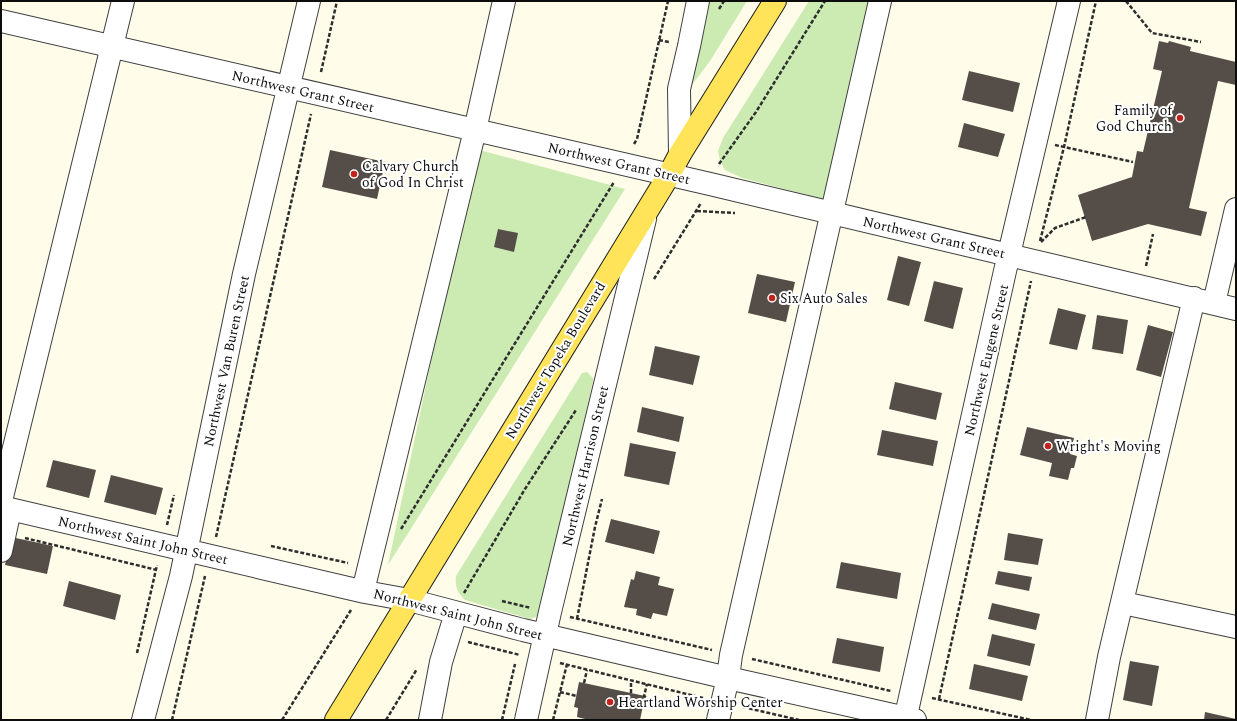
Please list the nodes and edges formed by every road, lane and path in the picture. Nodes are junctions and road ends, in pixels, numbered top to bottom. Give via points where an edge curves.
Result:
1 (123, 1) edge
2 (308, 1) edge
3 (337, 1) edge
4 (504, 1) edge
5 (668, 1) edge
6 (698, 1) edge
7 (775, 1) edge
8 (880, 1) edge
9 (1069, 1) edge
10 (1096, 1) edge
11 (1126, 1) edge
12 (1, 21) edge
13 (1201, 42) dead end
14 (112, 47) junction
15 (289, 87) junction
16 (316, 94) junction
17 (475, 130) junction
18 (1036, 140) junction
19 (1064, 147) junction
20 (680, 154) junction
21 (1133, 162) dead end
22 (625, 164) junction
23 (669, 175) junction
24 (1236, 209) edge
25 (646, 212) junction
26 (831, 214) junction
27 (1086, 217) dead end
28 (1154, 234) dead end
29 (1009, 254) junction
30 (1230, 258) edge
31 (1036, 261) junction
32 (1140, 286) junction
33 (1204, 301) junction
34 (1236, 309) edge
35 (578, 407) dead end
36 (602, 498) dead end
37 (4, 506) edge
38 (400, 530) dead end
39 (3, 542) edge
40 (186, 551) junction
41 (212, 556) junction
42 (181, 576) junction
43 (204, 579) junction
44 (364, 591) junction
45 (464, 591) junction
46 (472, 593) dead end
47 (409, 600) junction
48 (500, 600) dead end
49 (1123, 603) junction
50 (454, 612) junction
51 (550, 612) junction
52 (577, 619) junction
53 (1236, 627) edge
54 (545, 635) junction
55 (448, 637) junction
56 (571, 641) junction
57 (731, 655) junction
58 (540, 660) junction
59 (566, 665) junction
60 (418, 668) dead end
61 (587, 670) junction
62 (728, 678) junction
63 (631, 680) junction
64 (584, 683) dead end
65 (647, 684) junction
66 (560, 692) junction
67 (631, 693) dead end
68 (911, 694) junction
69 (576, 696) dead end
70 (646, 697) dead end
71 (939, 699) junction
72 (720, 711) edge
73 (909, 719) edge
74 (143, 720) edge
75 (172, 720) edge
76 (282, 720) edge
77 (336, 720) edge
78 (386, 720) edge
79 (430, 720) edge
80 (526, 720) edge
81 (553, 720) edge
82 (799, 720) edge
83 (1030, 720) edge
84 (1097, 720) edge

1 - 14 street
2 - 15 street, Northwest Van Buren Street
3 - 16 path
4 - 17 street
5 - 22 path via 636,139
6 - 20 street via 679,88
7 - 20 main road, Northwest Topeka Boulevard
8 - 26 street
9 - 18 street, Northwest Eugene Street
10 - 19 path
11 - 13 path via 1152,33
12 - 14 street, Northwest Grant Street
14 - 15 street, Northwest Grant Street
14 - 37 street
15 - 16 street, Northwest Grant Street
15 - 40 street, Northwest Van Buren Street via 242,282
16 - 17 street, Northwest Grant Street
16 - 41 path
17 - 22 street, Northwest Grant Street
17 - 44 street
18 - 19 path
18 - 29 street, Northwest Eugene Street
19 - 21 path
19 - 27 path via 1040,243 1055,228
20 - 23 main road, Northwest Topeka Boulevard
22 - 23 street, Northwest Grant Street
22 - 38 path
23 - 25 main road, Northwest Topeka Boulevard
23 - 26 street, Northwest Grant Street
24 - 30 street
25 - 47 main road, Northwest Topeka Boulevard
25 - 51 street, Northwest Harrison Street
26 - 29 street, Northwest Grant Street
26 - 57 street
28 - 32 path
29 - 31 street, Northwest Grant Street
29 - 68 street, Northwest Eugene Street
30 - 33 street
31 - 32 street, Northwest Grant Street
31 - 71 path
32 - 33 street, Northwest Grant Street
33 - 34 street, Northwest Grant Street
33 - 49 street
35 - 45 path
36 - 52 path
37 - 39 street
37 - 40 street, Northwest Saint John Street
39 - 42 path
40 - 41 street, Northwest Saint John Street
40 - 42 street, Northwest Van Buren Street
41 - 43 path
41 - 44 street, Northwest Saint John Street
42 - 43 path
42 - 74 street, Northwest Van Buren Street
43 - 75 path
44 - 47 street, Northwest Saint John Street
44 - 76 path
45 - 46 path
45 - 50 path
47 - 50 street, Northwest Saint John Street
47 - 77 main road, Northwest Topeka Boulevard
48 - 51 path
49 - 53 street
49 - 84 street
50 - 54 street, Northwest Saint John Street
50 - 55 street
51 - 52 path
51 - 54 street, Northwest Harrison Street
52 - 56 path
52 - 57 path
54 - 56 street, Northwest Saint John Street
54 - 58 street, Northwest Harrison Street
55 - 58 path
55 - 79 street
56 - 59 path
56 - 62 street, Northwest Saint John Street
57 - 62 street
57 - 68 path
58 - 59 path
58 - 80 street, Northwest Harrison Street
59 - 61 path
59 - 66 path
60 - 78 path
61 - 63 path
61 - 64 path
62 - 72 street
62 - 73 street, Northwest Saint John Street
63 - 65 path
63 - 67 path
65 - 70 path via 644,696
65 - 72 path
66 - 69 path
66 - 81 path
68 - 71 path
68 - 73 street, Northwest Eugene Street
71 - 83 path
72 - 82 path

